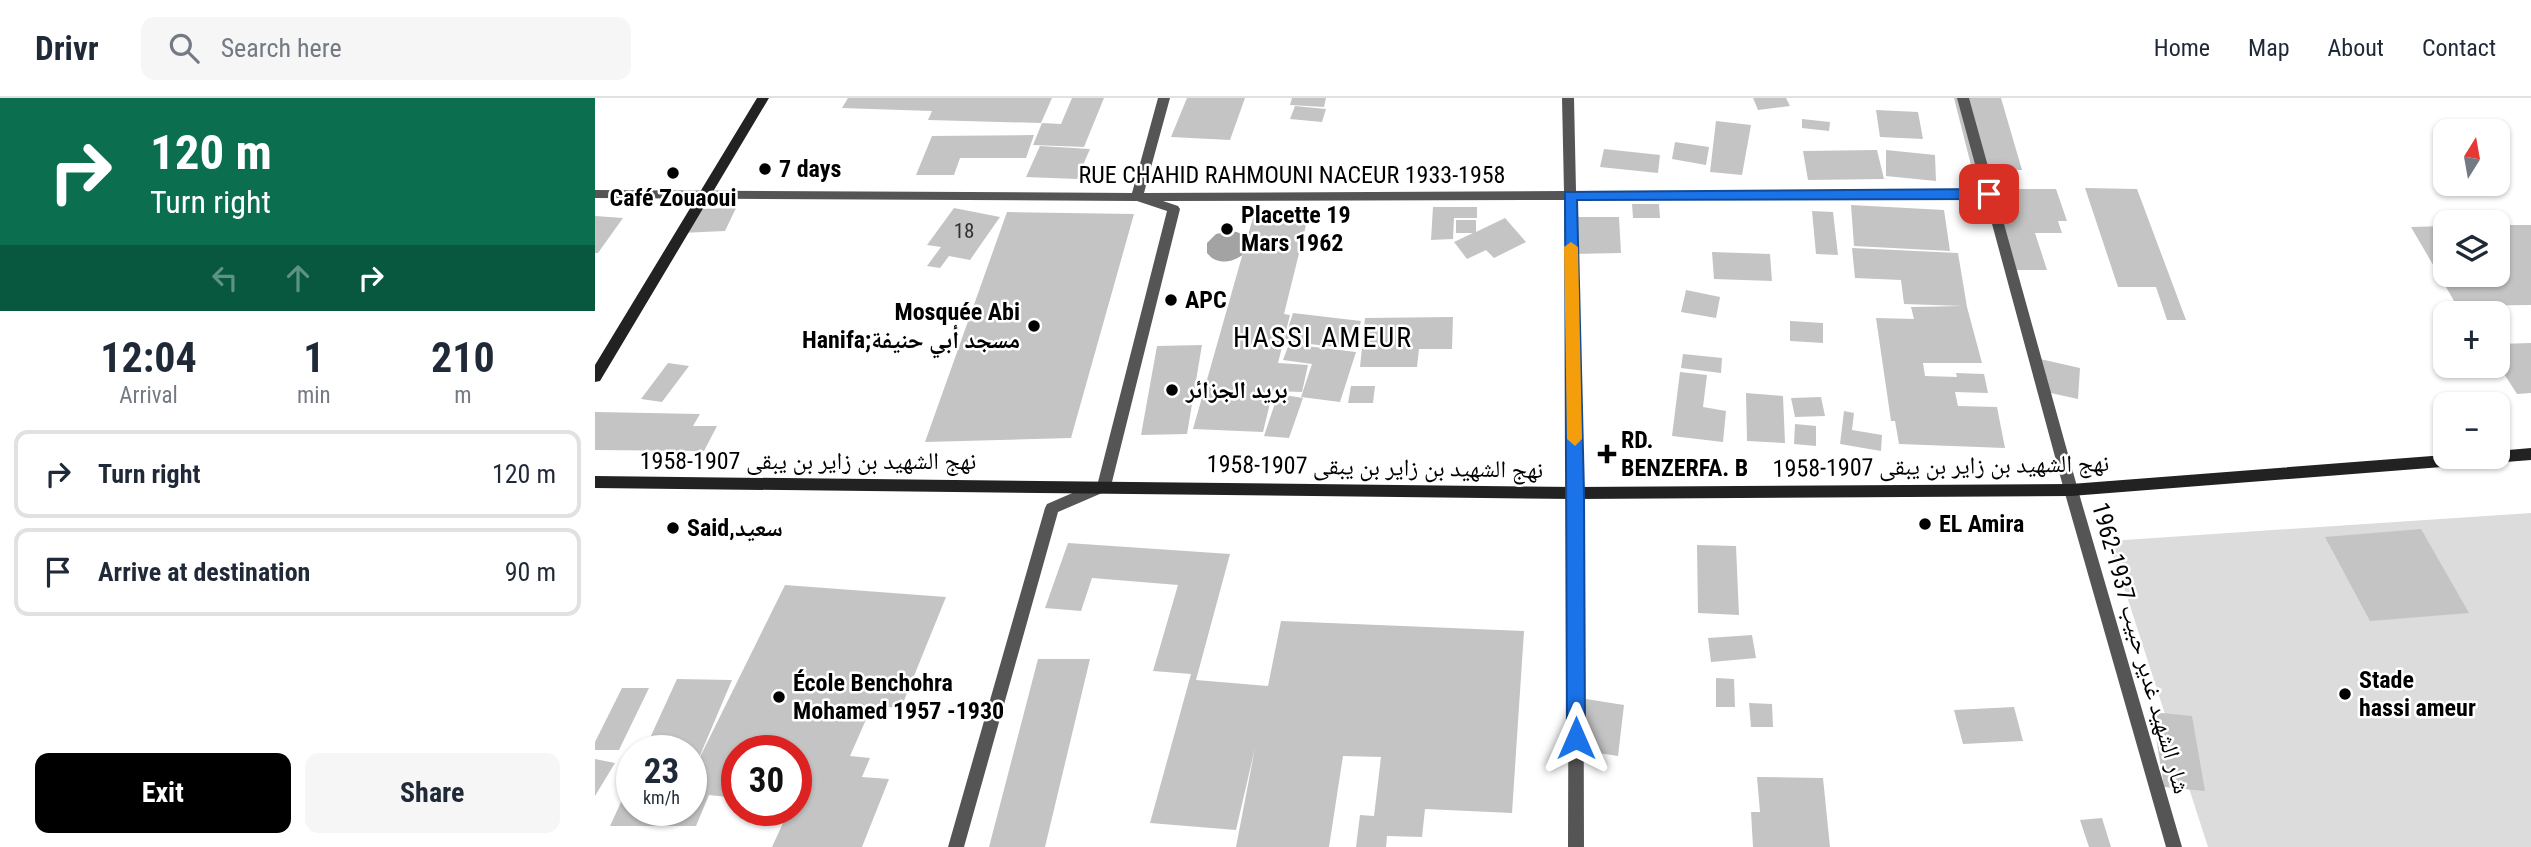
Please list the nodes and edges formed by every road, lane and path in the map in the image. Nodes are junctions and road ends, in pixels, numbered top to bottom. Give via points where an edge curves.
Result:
1 (763, 98) edge
2 (1164, 98) edge
3 (1568, 98) edge
4 (1963, 98) edge
5 (595, 194) edge
6 (1989, 194) junction
7 (706, 195) junction
8 (1570, 195) junction
9 (1136, 197) junction
10 (595, 377) edge
11 (2531, 454) edge
12 (595, 482) edge
13 (1104, 486) junction
14 (2071, 491) junction
15 (1576, 493) junction
16 (956, 847) edge
17 (1576, 847) edge
18 (2174, 847) edge

1 - 7 main road
2 - 9 street
3 - 8 street
4 - 6 street, شار الشهيد غدير حبيب 1937-1962
5 - 7 street, RUE CHAHID RAHMOUNI NACEUR 1933-1958
6 - 8 street, RUE CHAHID RAHMOUNI NACEUR 1933-1958
6 - 14 street, شار الشهيد غدير حبيب 1937-1962
7 - 9 street, RUE CHAHID RAHMOUNI NACEUR 1933-1958
7 - 10 main road
8 - 9 street, RUE CHAHID RAHMOUNI NACEUR 1933-1958
8 - 15 street
9 - 13 street via 1174,209
11 - 14 main road, نهج الشهيد بن زاير بن يبقى 1907-1958
12 - 13 main road, نهج الشهيد بن زاير بن يبقى 1907-1958
13 - 15 main road, نهج الشهيد بن زاير بن يبقى 1907-1958
13 - 16 street via 1052,508
14 - 15 main road, نهج الشهيد بن زاير بن يبقى 1907-1958
14 - 18 street, شار الشهيد غدير حبيب 1937-1962
15 - 17 street

